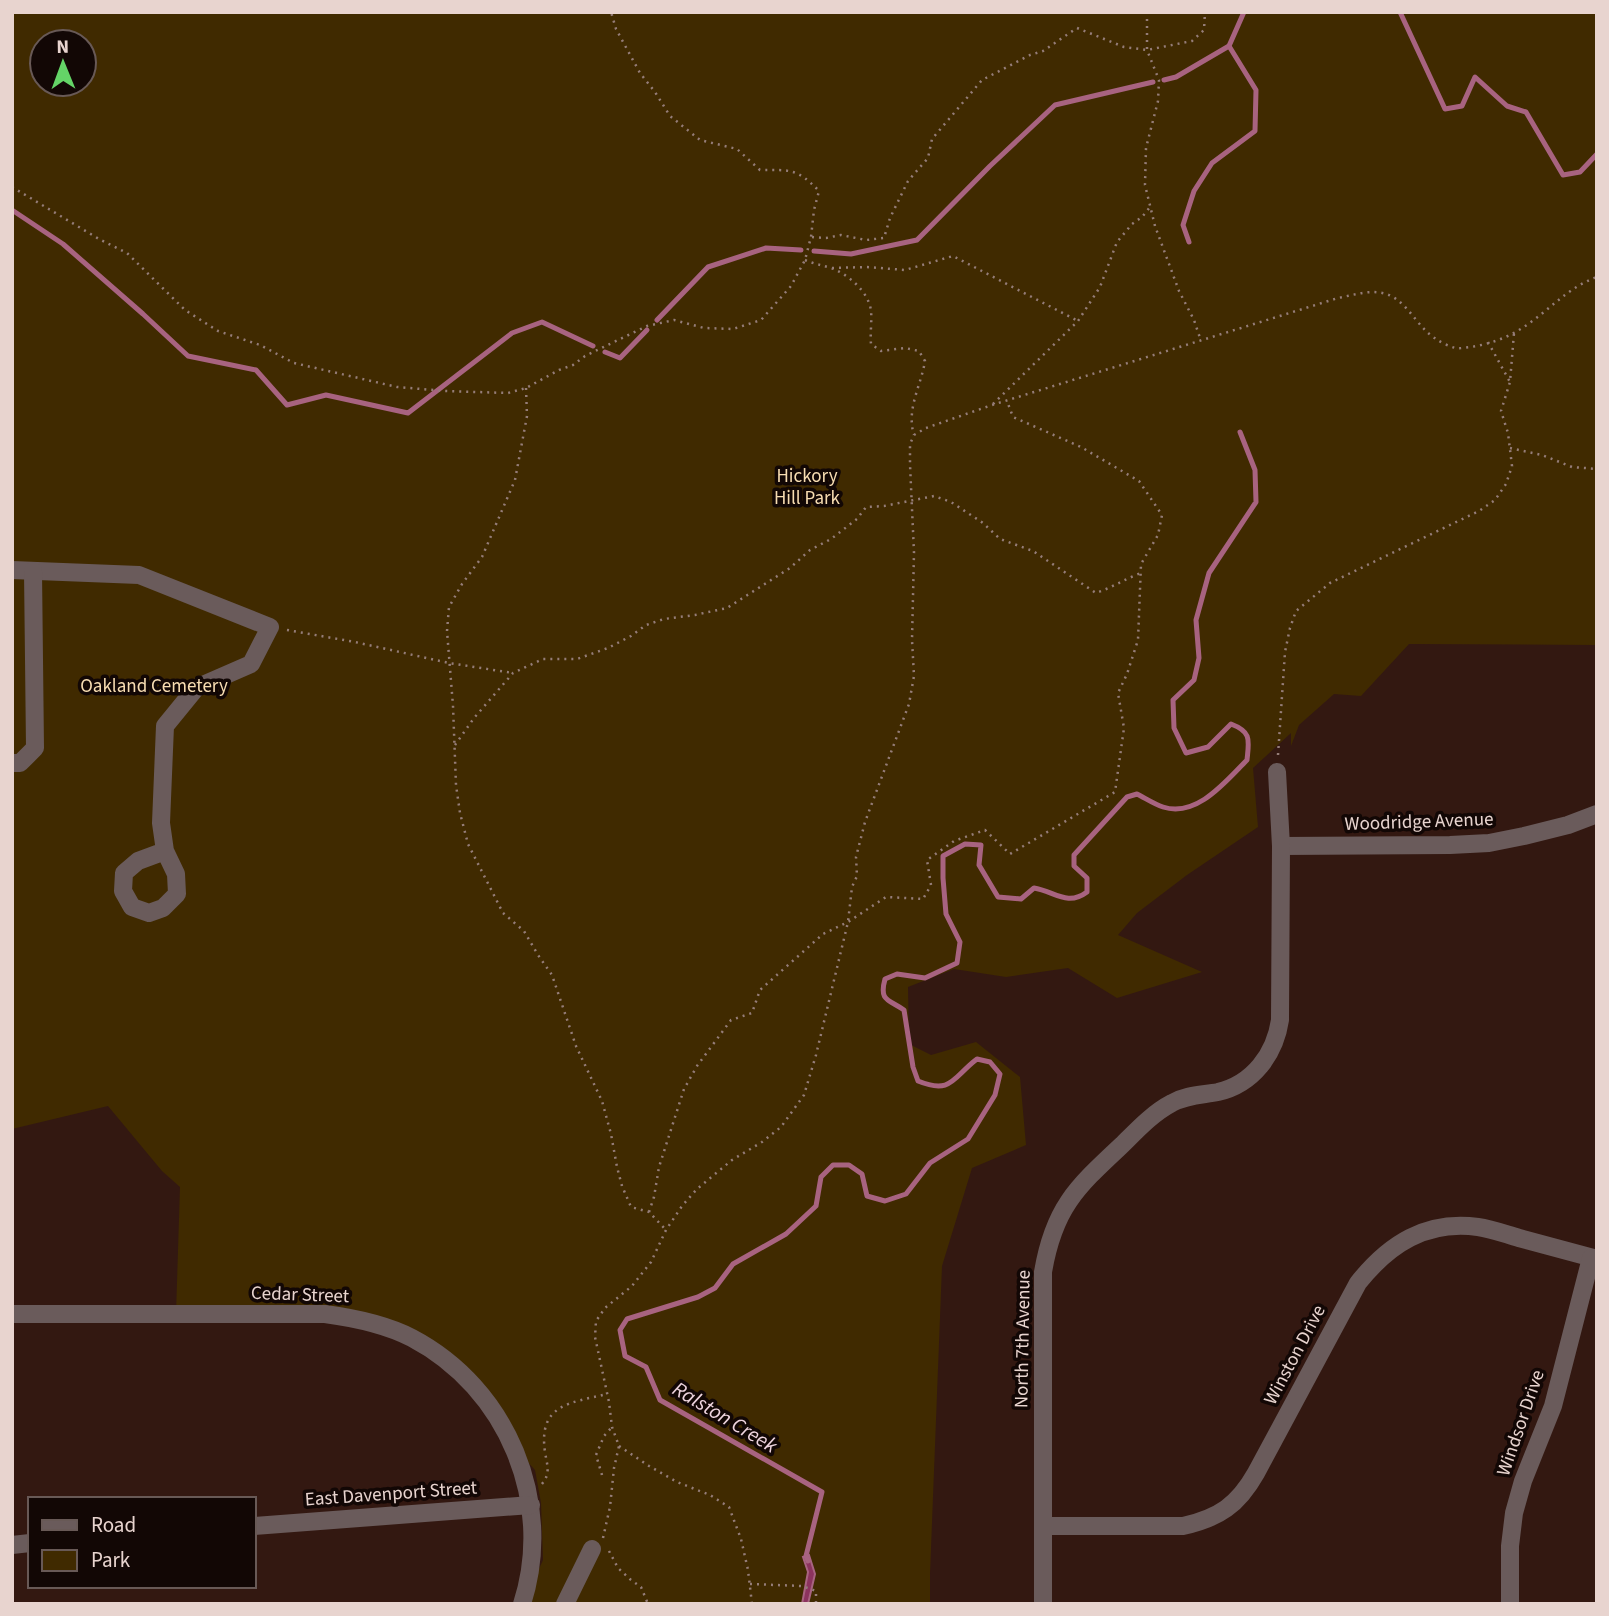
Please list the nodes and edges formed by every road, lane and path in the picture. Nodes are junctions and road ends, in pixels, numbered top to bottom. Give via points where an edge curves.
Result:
1 (611, 12) edge
2 (1147, 12) edge
3 (1205, 12) edge
4 (1147, 50) junction
5 (12, 187) edge
6 (1150, 208) junction
7 (811, 237) junction
8 (805, 260) junction
9 (832, 268) junction
10 (1597, 277) edge
11 (1078, 321) junction
12 (1514, 333) junction
13 (1201, 341) junction
14 (1488, 342) junction
15 (1510, 382) junction
16 (526, 388) junction
17 (1007, 401) junction
18 (992, 405) junction
19 (914, 435) junction
20 (1510, 448) junction
21 (1597, 469) edge
22 (912, 501) junction
23 (19, 569) edge
24 (1141, 573) junction
25 (270, 626) junction
26 (449, 663) junction
27 (513, 673) junction
28 (454, 746) junction
29 (12, 763) edge
30 (1277, 772) joint
31 (1597, 814) edge
32 (1281, 846) junction
33 (165, 851) dead end
34 (848, 922) junction
35 (649, 1212) junction
36 (666, 1230) junction
37 (1594, 1259) edge
38 (12, 1314) edge
39 (607, 1394) junction
40 (612, 1427) junction
41 (619, 1446) junction
42 (602, 1475) dead end
43 (529, 1499) junction
44 (256, 1526) edge
45 (1043, 1527) junction
46 (601, 1546) junction
47 (750, 1584) junction
48 (522, 1604) edge
49 (565, 1604) edge
50 (648, 1604) edge
51 (752, 1604) edge
52 (816, 1604) edge
53 (1043, 1604) edge
54 (1510, 1604) edge

1 - 7 path via 615,29 670,116 700,140 737,149 760,170 788,170 819,191
2 - 4 path
3 - 4 path via 1204,30 1192,41
4 - 6 path via 1159,80 1146,148
4 - 7 path via 1124,47 1077,28 1043,51 982,80 932,139 928,158 908,181 884,238
5 - 16 path via 127,254 185,310 218,331 294,363 397,387 509,393
6 - 11 path via 1117,242 1100,287
6 - 13 path
7 - 8 path
8 - 9 path
8 - 16 path via 791,286 761,320 733,329 674,320 647,327
9 - 11 path via 905,270 953,256
9 - 19 path via 863,292 871,308 871,344 881,351 919,351 925,361 912,409
10 - 12 path via 1572,289
11 - 18 path
12 - 14 path
12 - 15 path
13 - 14 path via 1366,292 1396,299 1424,329 1451,347
13 - 17 path
14 - 15 path
15 - 20 path via 1501,411
16 - 26 path via 527,416 515,480 482,557 449,607
17 - 18 path
17 - 24 path via 1013,417 1081,447 1139,481 1162,516
18 - 19 path
19 - 22 path via 910,444
20 - 21 path via 1572,467
20 - 30 path via 1512,466 1495,500 1330,583 1296,611 1286,652
22 - 24 path via 934,496 951,502 1000,539 1033,551 1096,593
22 - 27 path via 866,507 831,539 727,608 664,619 608,648 577,659 543,659
22 - 34 path via 914,676 909,704 865,822
23 - 25 street via 139,575
23 - 29 street via 35,748 20,763
24 - 34 path via 1138,640 1118,693 1124,728 1115,792 1010,854 985,830 954,841 927,860 931,886 923,899 886,897
25 - 26 path
25 - 33 street via 251,664 196,688 165,726 161,822
26 - 27 path
26 - 28 path
27 - 28 path
28 - 35 path via 460,813 468,844 503,913 524,931 552,975 576,1046 603,1101 622,1186 631,1207
30 - 32 street, North 7th Avenue
31 - 32 street, Woodridge Avenue via 1489,843
32 - 45 street, North 7th Avenue via 1280,1020 1264,1063 1234,1086 1174,1101 1157,1111 1077,1188 1047,1247 1043,1272
34 - 35 path via 823,934 769,982 752,1013 731,1020 697,1066 684,1088
34 - 36 path via 804,1095 781,1127 697,1189
35 - 36 path
36 - 39 path via 651,1262 596,1321
37 - 45 street, Winston Drive via 1477,1227 1435,1228 1411,1236 1373,1263 1358,1283 1247,1489 1234,1503 1184,1527
37 - 54 street, Windsor Drive via 1553,1406 1514,1513
38 - 43 street, Cedar Street via 325,1314 384,1326 438,1354 482,1395 514,1447
39 - 40 path
39 - 43 path via 554,1411 544,1439 547,1478
40 - 41 path
40 - 42 path via 596,1455
41 - 46 path
41 - 47 path via 729,1507
43 - 44 street, East Davenport Street
43 - 48 street, Cedar Street via 532,1559
45 - 53 street, North 7th Avenue
46 - 49 street
46 - 50 path via 641,1587
47 - 51 path
47 - 52 path via 802,1586 816,1591

